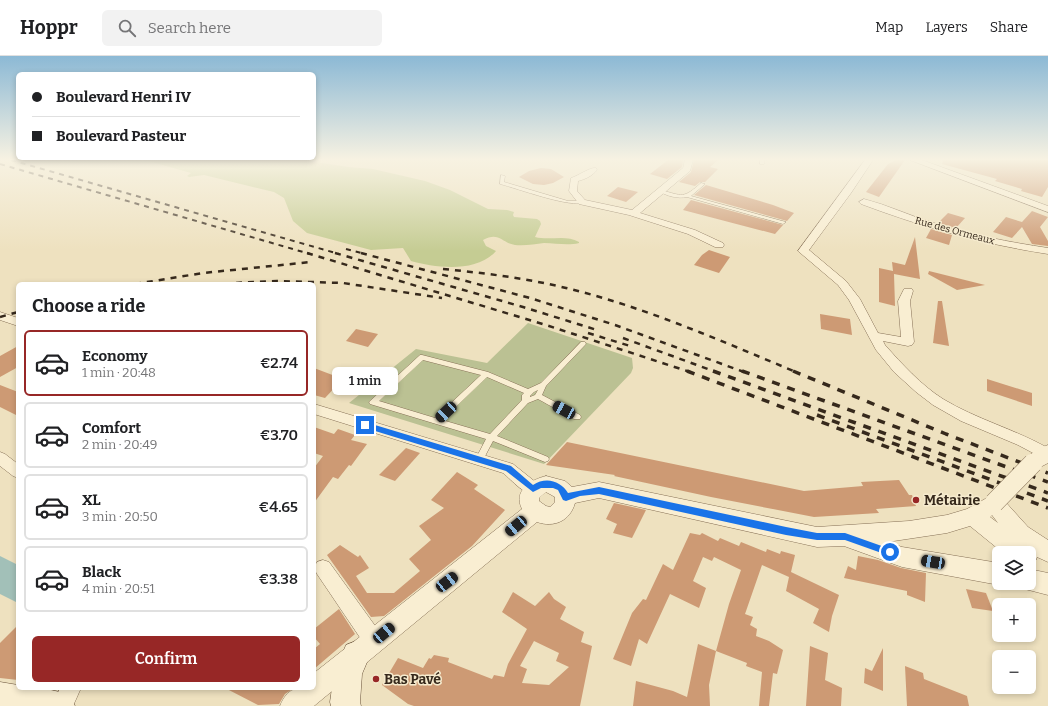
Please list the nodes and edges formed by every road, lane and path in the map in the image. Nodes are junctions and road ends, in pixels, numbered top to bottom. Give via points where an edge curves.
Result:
1 (525, 190) edge
2 (573, 190) edge
3 (696, 190) edge
4 (848, 190) edge
5 (997, 190) edge
6 (661, 191) joint
7 (689, 197) junction
8 (582, 202) junction
9 (864, 202) dead end
10 (1048, 209) edge
11 (634, 213) junction
12 (783, 222) dead end
13 (719, 245) dead end
14 (1048, 252) edge
15 (908, 291) dead end
16 (0, 316) edge
17 (16, 321) edge
18 (874, 336) junction
19 (583, 344) dead end
20 (486, 374) junction
21 (543, 386) junction
22 (528, 392) junction
23 (538, 396) junction
24 (526, 401) junction
25 (316, 410) edge
26 (577, 417) dead end
27 (436, 421) junction
28 (491, 438) junction
29 (1043, 456) edge
30 (0, 458) edge
31 (545, 459) dead end
32 (479, 460) junction
33 (16, 470) edge
34 (566, 497) junction
35 (534, 500) junction
36 (994, 503) junction
37 (973, 516) junction
38 (845, 536) junction
39 (1010, 546) edge
40 (1048, 552) edge
41 (1036, 556) edge
42 (1048, 560) edge
43 (322, 568) dead end
44 (992, 573) edge
45 (1036, 581) edge
46 (1048, 584) edge
47 (365, 648) junction
48 (316, 687) edge
49 (70, 690) edge
50 (313, 690) edge
51 (13, 699) edge
52 (60, 706) edge
53 (293, 706) edge
54 (346, 706) edge

1 - 8 lane via 568,202
2 - 8 street
3 - 7 lane
4 - 18 street via 803,251 842,283 854,299
5 - 10 street
6 - 7 lane via 683,198
6 - 11 street
7 - 12 lane
8 - 11 street via 602,204
9 - 14 street, Rue des Ormeaux via 958,232
11 - 13 street via 706,237
15 - 18 street via 904,301 908,342
16 - 17 street
18 - 29 street via 899,369 938,402 1023,441
19 - 21 lane
20 - 22 lane
20 - 27 lane
20 - 27 lane via 422,357 372,402
21 - 22 lane
21 - 23 lane
22 - 24 lane
23 - 24 lane
23 - 26 lane
24 - 28 lane
25 - 32 street
27 - 28 lane
28 - 31 lane
28 - 32 lane
29 - 36 street, bridge
30 - 33 street
32 - 35 street via 508,468
34 - 35 street via 554,484 546,484 539,485
34 - 35 street via 566,505 557,514 543,515
34 - 38 street via 599,490 817,537
35 - 47 street
36 - 37 street
36 - 40 street via 1020,534
37 - 38 street via 947,524 909,530
37 - 39 street
38 - 44 street via 902,556
41 - 42 street
43 - 47 street
45 - 46 street
47 - 48 street
47 - 54 main road via 348,674
49 - 52 street
50 - 53 street
51 - 52 main road

